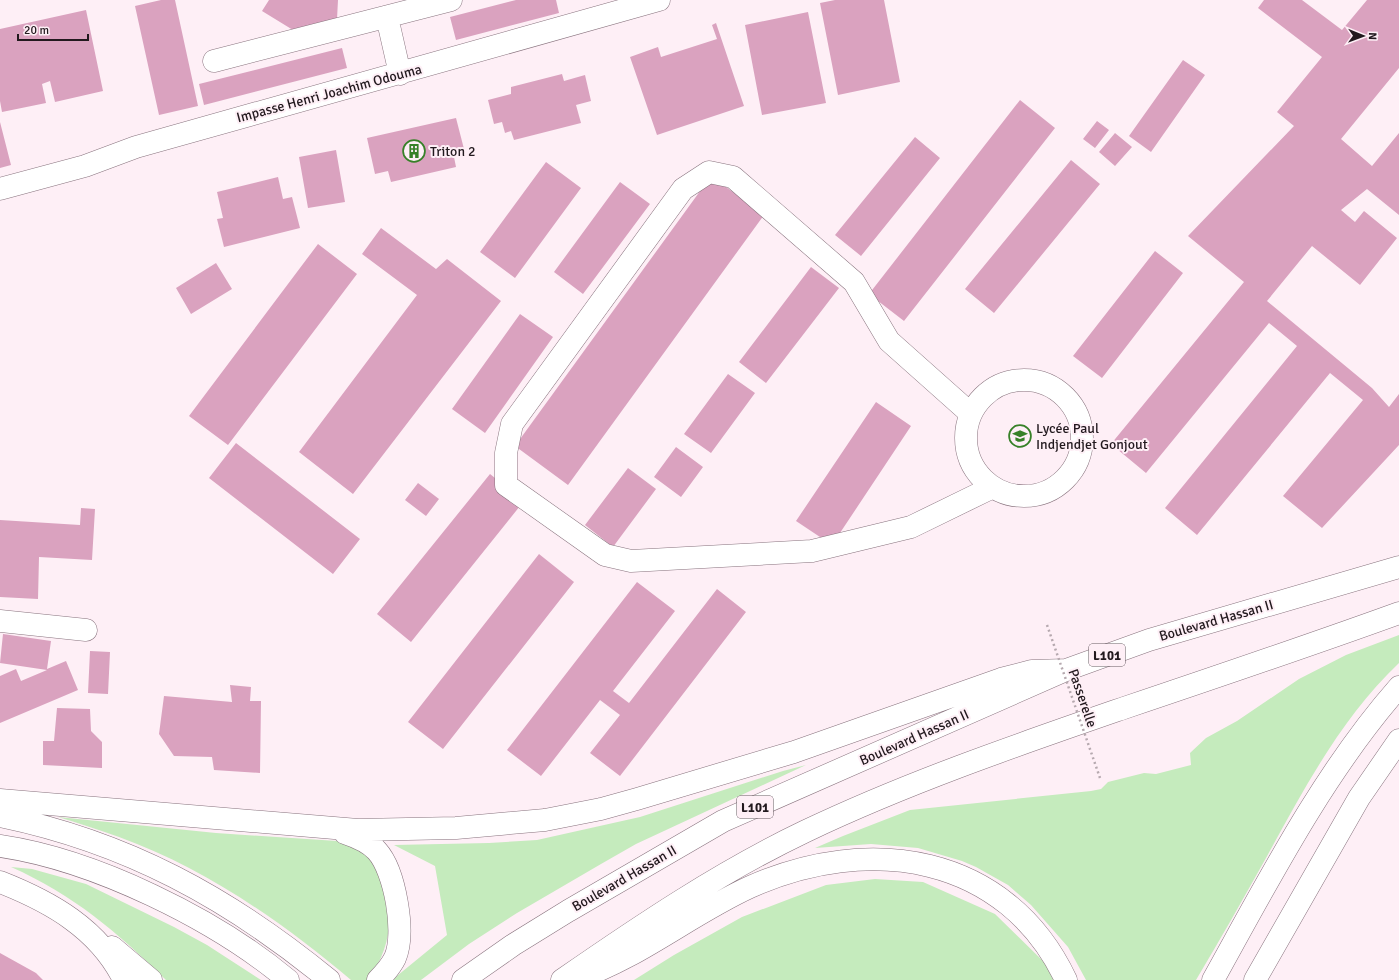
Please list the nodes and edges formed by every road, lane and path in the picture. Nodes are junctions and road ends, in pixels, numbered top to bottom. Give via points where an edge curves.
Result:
1 (451, 0) edge
2 (659, 0) edge
3 (387, 17) junction
4 (214, 61) dead end
5 (400, 74) junction
6 (0, 189) edge
7 (971, 414) junction
8 (993, 487) junction
9 (1399, 568) edge
10 (1399, 613) edge
11 (0, 621) edge
12 (1048, 625) dead end
13 (86, 630) dead end
14 (1066, 670) junction
15 (1399, 687) edge
16 (1399, 740) edge
17 (1100, 778) dead end
18 (0, 800) edge
19 (0, 816) edge
20 (322, 827) junction
21 (0, 846) edge
22 (0, 882) edge
23 (88, 932) junction
24 (124, 980) edge
25 (151, 980) edge
26 (288, 980) edge
27 (329, 980) edge
28 (378, 980) edge
29 (463, 980) edge
30 (562, 980) edge
31 (574, 980) edge
32 (1066, 980) edge
33 (1213, 980) edge
34 (1255, 980) edge

1 - 3 main road
2 - 5 main road, Impasse Henri Joachim Odouma
3 - 4 main road
3 - 5 main road
5 - 6 main road, Impasse Henri Joachim Odouma via 136,147 85,166
7 - 8 main road via 966,430 966,447 971,462 980,476
7 - 8 main road via 992,388 1024,379 1056,388 1068,399 1077,413 1082,446 1077,462 1068,476 1056,487 1041,494 1024,496 1008,494
7 - 8 main road via 889,341 854,282 733,177 709,172 684,189 512,424 506,453 506,485 605,555 631,561 812,551 911,527
9 - 14 main road, Boulevard Hassan II / L101 via 1149,640
10 - 30 main road via 1023,743 940,774 806,831 677,903
11 - 13 main road
12 - 17 path, Passerelle, bridge
14 - 20 main road via 1032,671 1001,679 826,742 587,812 545,820 456,828 378,830
14 - 29 main road, Boulevard Hassan II / L101 via 723,821 568,911
15 - 33 main road via 1344,757 1291,842
16 - 34 main road via 1359,798
18 - 20 main road
19 - 27 main road via 77,836 139,859 197,888 248,919
20 - 28 main road via 370,844 385,861 396,892 397,947 395,957
21 - 26 main road via 61,860 118,881 203,923 249,951
22 - 23 main road via 57,908
23 - 24 main road via 117,966
23 - 25 main road via 108,944
31 - 32 main road via 600,971 635,953 732,896 767,880 808,867 875,858 935,868 956,875 991,893 1010,906 1042,938

